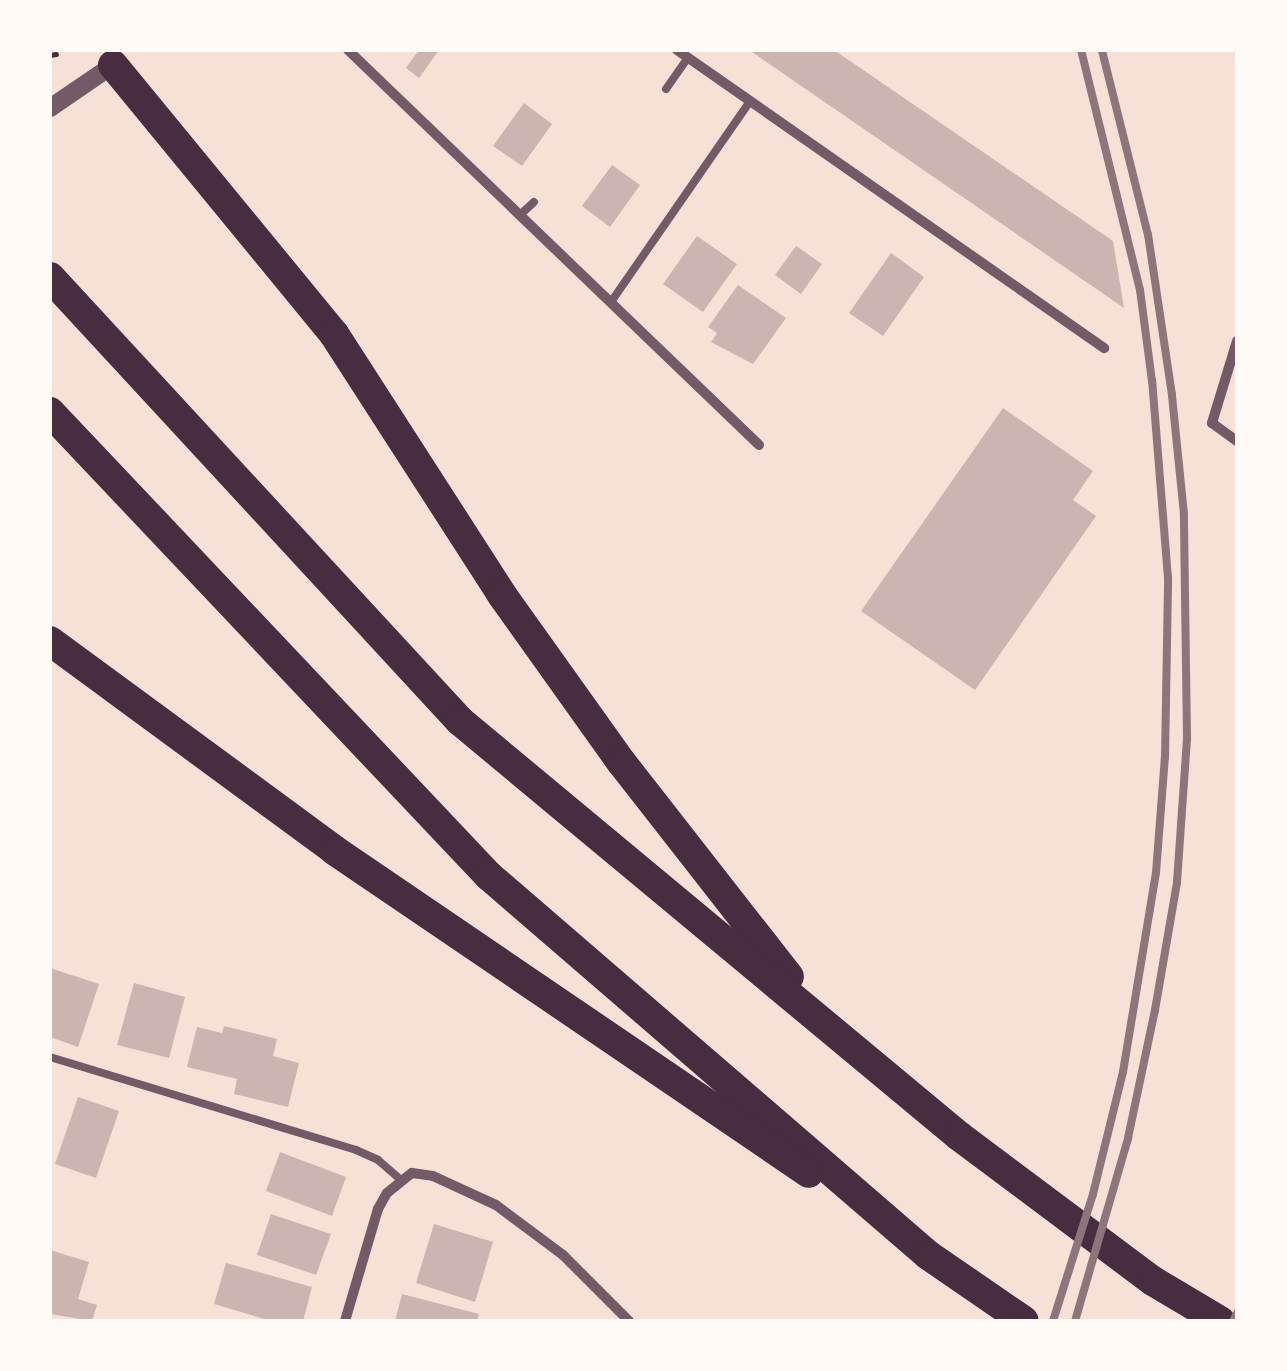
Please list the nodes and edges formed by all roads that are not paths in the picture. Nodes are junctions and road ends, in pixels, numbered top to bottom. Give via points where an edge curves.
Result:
1 (348, 50) edge
2 (678, 50) edge
3 (688, 58) junction
4 (118, 62) joint
5 (666, 88) dead end
6 (750, 101) junction
7 (50, 108) edge
8 (534, 202) dead end
9 (520, 216) junction
10 (50, 277) edge
11 (611, 302) junction
12 (1237, 341) edge
13 (1104, 348) dead end
14 (50, 412) edge
15 (1237, 441) edge
16 (759, 444) dead end
17 (50, 641) edge
18 (825, 1023) junction
19 (50, 1057) edge
20 (400, 1179) junction
21 (928, 1255) junction
22 (345, 1321) edge
23 (629, 1321) edge
24 (1024, 1321) edge
25 (1220, 1321) edge

1 - 9 street
2 - 3 street
3 - 5 lane
3 - 6 street
4 - 7 street
4 - 18 highway via 334,334 545,656
6 - 11 lane
6 - 13 street
8 - 9 lane
9 - 11 street
10 - 18 highway via 460,721
11 - 16 street
12 - 15 street via 1212,423
14 - 21 highway via 489,876
17 - 21 highway via 334,850
18 - 25 highway via 959,1136 1153,1281
19 - 20 lane via 356,1150
20 - 22 street via 378,1209
20 - 23 street via 423,1173 496,1205 563,1255
21 - 24 highway

